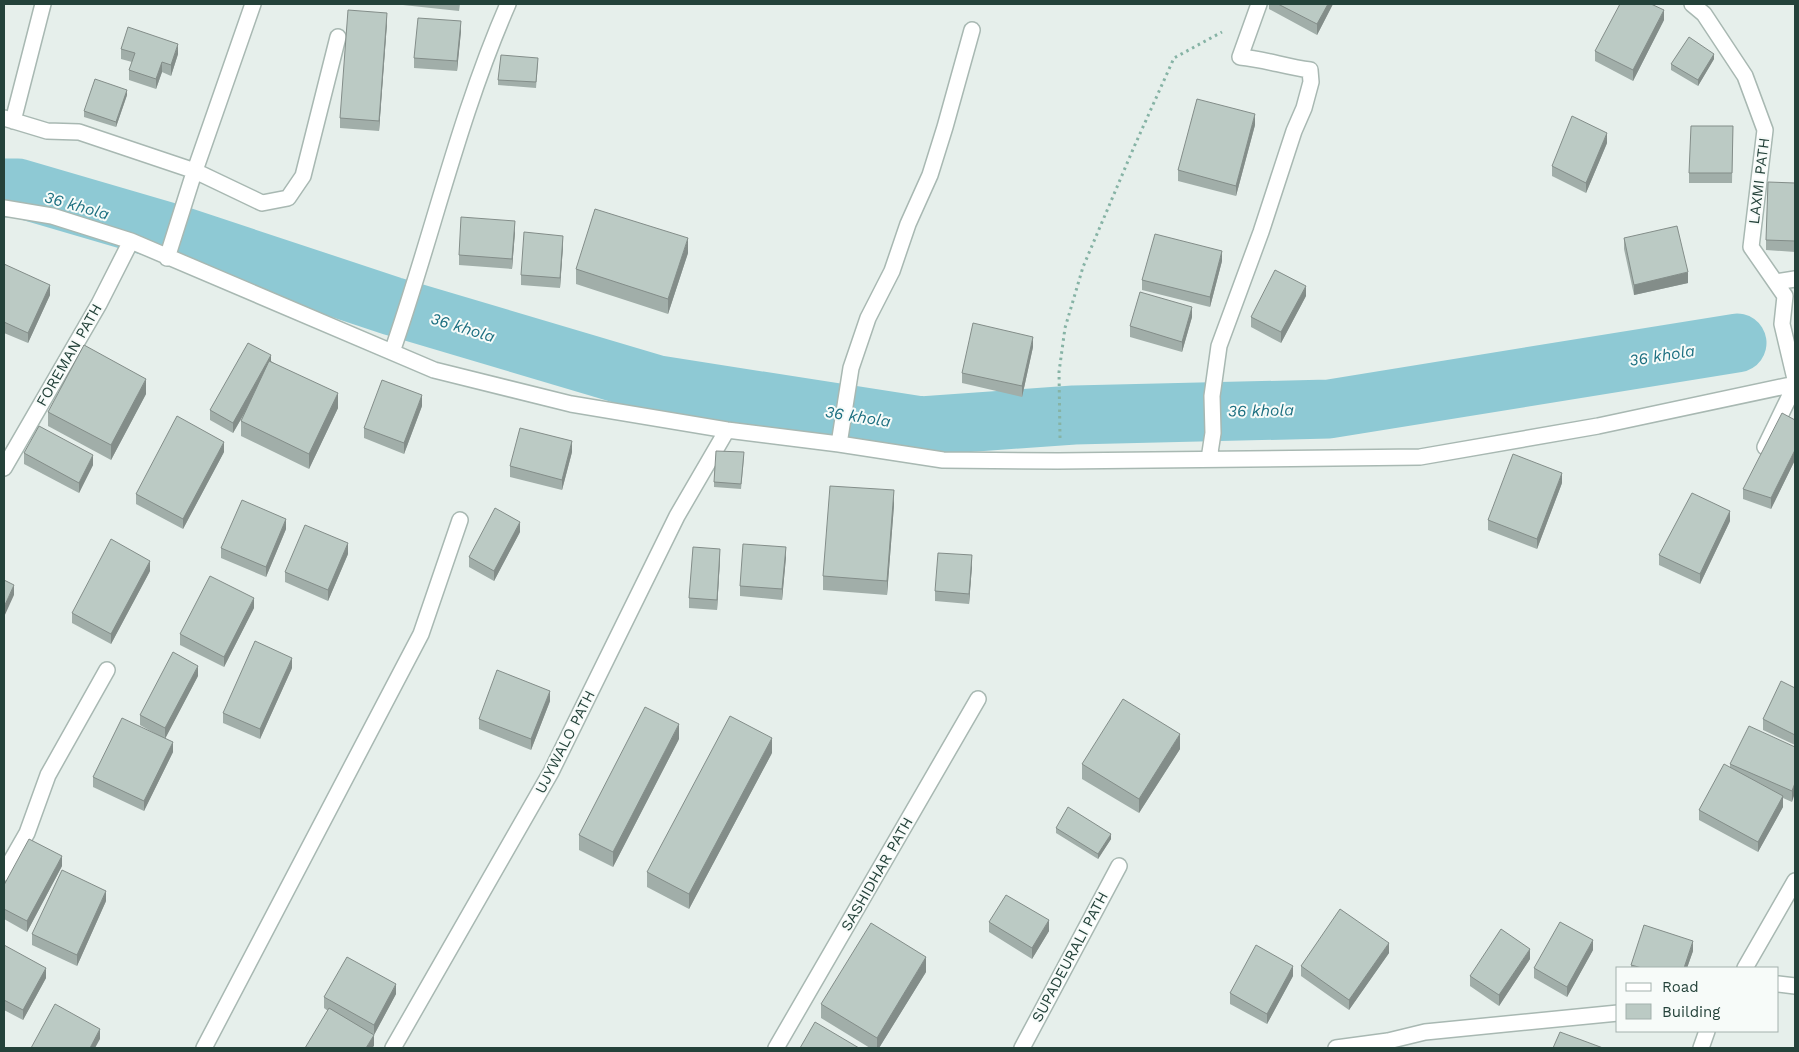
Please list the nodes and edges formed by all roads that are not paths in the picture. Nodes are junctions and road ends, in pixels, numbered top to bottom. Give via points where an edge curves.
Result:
1 (43, 4) edge
2 (253, 4) edge
3 (508, 4) edge
4 (1692, 4) edge
5 (1256, 10) edge
6 (972, 30) dead end
7 (338, 37) dead end
8 (8, 120) edge
9 (194, 175) junction
10 (4, 208) edge
11 (131, 241) junction
12 (168, 258) junction
13 (1795, 280) edge
14 (1776, 282) junction
15 (392, 352) junction
16 (1795, 380) edge
17 (1795, 384) edge
18 (727, 430) junction
19 (840, 439) junction
20 (1209, 459) junction
21 (1758, 462) edge
22 (4, 468) edge
23 (460, 520) dead end
24 (107, 670) dead end
25 (978, 699) dead end
26 (1118, 866) dead end
27 (4, 873) edge
28 (1795, 881) edge
29 (1745, 967) edge
30 (1779, 984) edge
31 (1795, 986) edge
32 (1616, 1013) edge
33 (1707, 1032) edge
34 (1387, 1045) edge
35 (204, 1048) edge
36 (393, 1048) edge
37 (776, 1048) edge
38 (1022, 1048) edge
39 (1336, 1048) edge
40 (1701, 1048) edge

1 - 8 street
2 - 9 street
3 - 15 street via 492,41
4 - 14 street, LAXMI PATH via 1704,14 1745,76 1765,130 1751,246
5 - 20 street via 1240,57 1310,70 1311,82 1219,346 1212,396 1213,433
6 - 19 street via 930,175 892,271 868,318 851,368
7 - 9 street via 303,176 288,198 262,203
8 - 9 street via 47,131 79,132
9 - 12 street
10 - 11 street via 52,216
11 - 12 street
11 - 22 street, FOREMAN PATH via 99,304
12 - 15 street
13 - 14 street
14 - 16 street, LAXMI PATH via 1785,296 1782,324
15 - 18 street via 434,370 571,404
17 - 20 street via 1598,426 1420,457
17 - 21 street
18 - 19 street
18 - 36 street, UJYWALO PATH via 678,516 551,772
19 - 20 street via 943,460
23 - 35 street via 421,634
24 - 27 street via 48,775 27,833
25 - 37 street, SASHIDHAR PATH
26 - 38 street, SUPADEURALI PATH
28 - 29 street
30 - 31 street
32 - 34 street via 1425,1032
33 - 40 street
34 - 39 street

